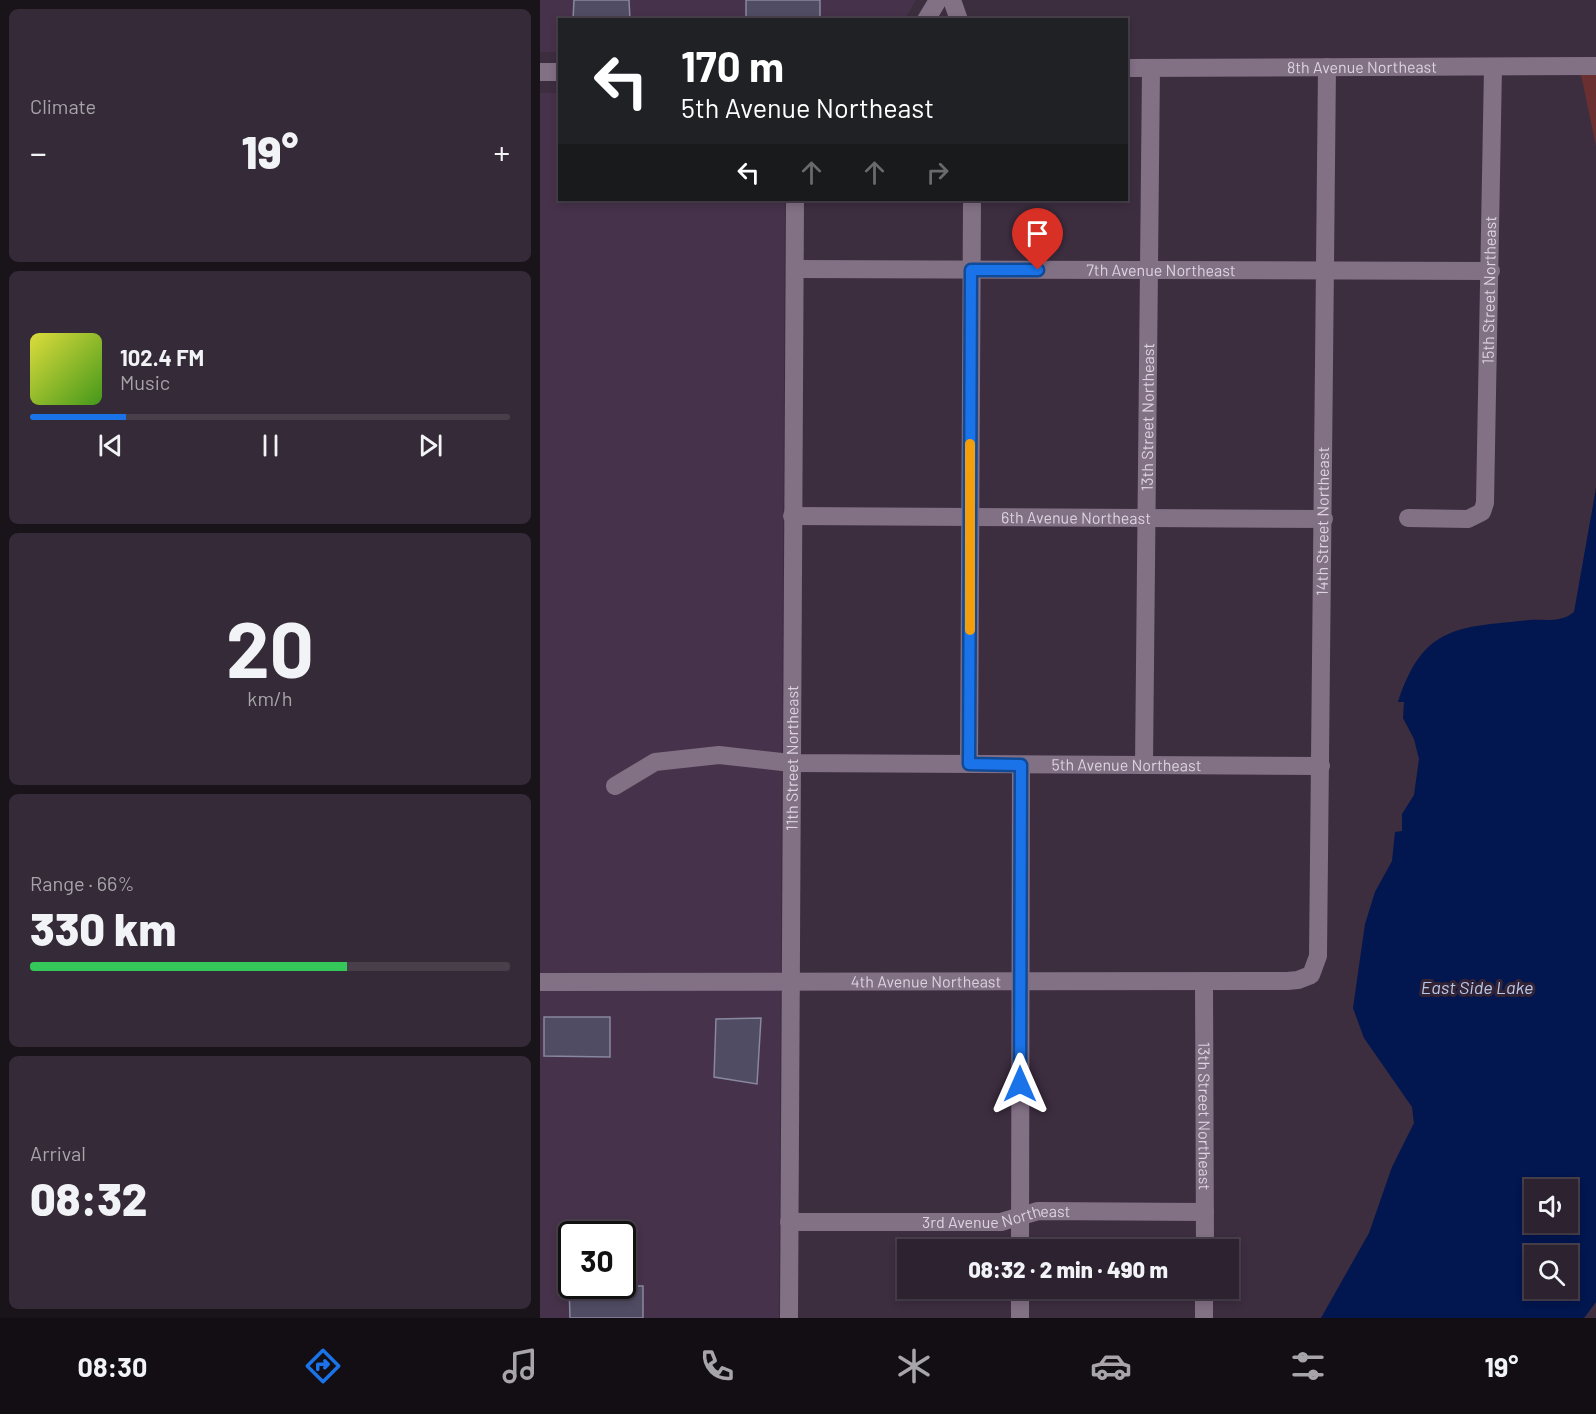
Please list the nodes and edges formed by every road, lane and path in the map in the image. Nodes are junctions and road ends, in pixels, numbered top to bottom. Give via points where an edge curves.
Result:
1 (938, 0) edge
2 (952, 0) edge
3 (927, 18) edge
4 (958, 18) edge
5 (1596, 66) edge
6 (1327, 67) junction
7 (1493, 67) junction
8 (1128, 68) edge
9 (1151, 68) junction
10 (540, 72) edge
11 (558, 72) edge
12 (795, 201) edge
13 (972, 201) edge
14 (795, 269) junction
15 (971, 270) junction
16 (1148, 270) junction
17 (1326, 271) junction
18 (1491, 271) junction
19 (792, 516) junction
20 (970, 517) junction
21 (1147, 518) junction
22 (1408, 518) dead end
23 (1324, 519) junction
24 (791, 763) junction
25 (969, 764) junction
26 (1021, 765) junction
27 (1144, 765) junction
28 (1321, 766) junction
29 (615, 786) dead end
30 (1311, 975) joint
31 (1204, 981) junction
32 (540, 982) edge
33 (789, 982) junction
34 (1020, 982) junction
35 (1205, 1212) junction
36 (1020, 1217) junction
37 (789, 1222) junction
38 (1020, 1239) edge
39 (1205, 1239) edge
40 (1020, 1299) edge
41 (1204, 1299) edge
42 (789, 1318) edge
43 (1020, 1318) edge
44 (1204, 1318) edge

1 - 3 street
2 - 4 street
5 - 7 street, 8th Avenue Northeast
6 - 7 street, 8th Avenue Northeast
6 - 9 street, 8th Avenue Northeast
6 - 17 street, 14th Street Northeast
7 - 18 street, 15th Street Northeast
8 - 9 street, 8th Avenue Northeast
9 - 16 street, 13th Street Northeast
10 - 11 street
12 - 14 street, 11th Street Northeast
13 - 15 street
14 - 15 street, 7th Avenue Northeast
14 - 19 street, 11th Street Northeast
15 - 16 street, 7th Avenue Northeast
15 - 20 street
16 - 17 street, 7th Avenue Northeast
16 - 21 street, 13th Street Northeast
17 - 18 street, 7th Avenue Northeast
17 - 23 street, 14th Street Northeast
18 - 22 street, 15th Street Northeast via 1482,512 1468,519
19 - 20 street, 6th Avenue Northeast
19 - 24 street, 11th Street Northeast
20 - 21 street, 6th Avenue Northeast
20 - 25 street
21 - 23 street, 6th Avenue Northeast
21 - 27 street, 13th Street Northeast
23 - 28 street, 14th Street Northeast
24 - 25 street, 5th Avenue Northeast
24 - 29 street, 5th Avenue Northeast via 720,755 655,762
24 - 33 street, 11th Street Northeast
25 - 26 street, 5th Avenue Northeast
26 - 27 street, 5th Avenue Northeast
26 - 34 street
27 - 28 street, 5th Avenue Northeast
28 - 30 street, 14th Street Northeast via 1318,956
30 - 31 street, 4th Avenue Northeast via 1287,981
31 - 34 street, 4th Avenue Northeast
31 - 35 street, 13th Street Northeast
32 - 33 street, 4th Avenue Northeast
33 - 34 street, 4th Avenue Northeast
33 - 37 street, 11th Street Northeast
34 - 36 street
35 - 36 street, 3rd Avenue Northeast via 1038,1211
35 - 39 street, 13th Street Northeast
36 - 37 street, 3rd Avenue Northeast via 1001,1222
36 - 38 street
37 - 42 street, 11th Street Northeast
40 - 43 street
41 - 44 street

